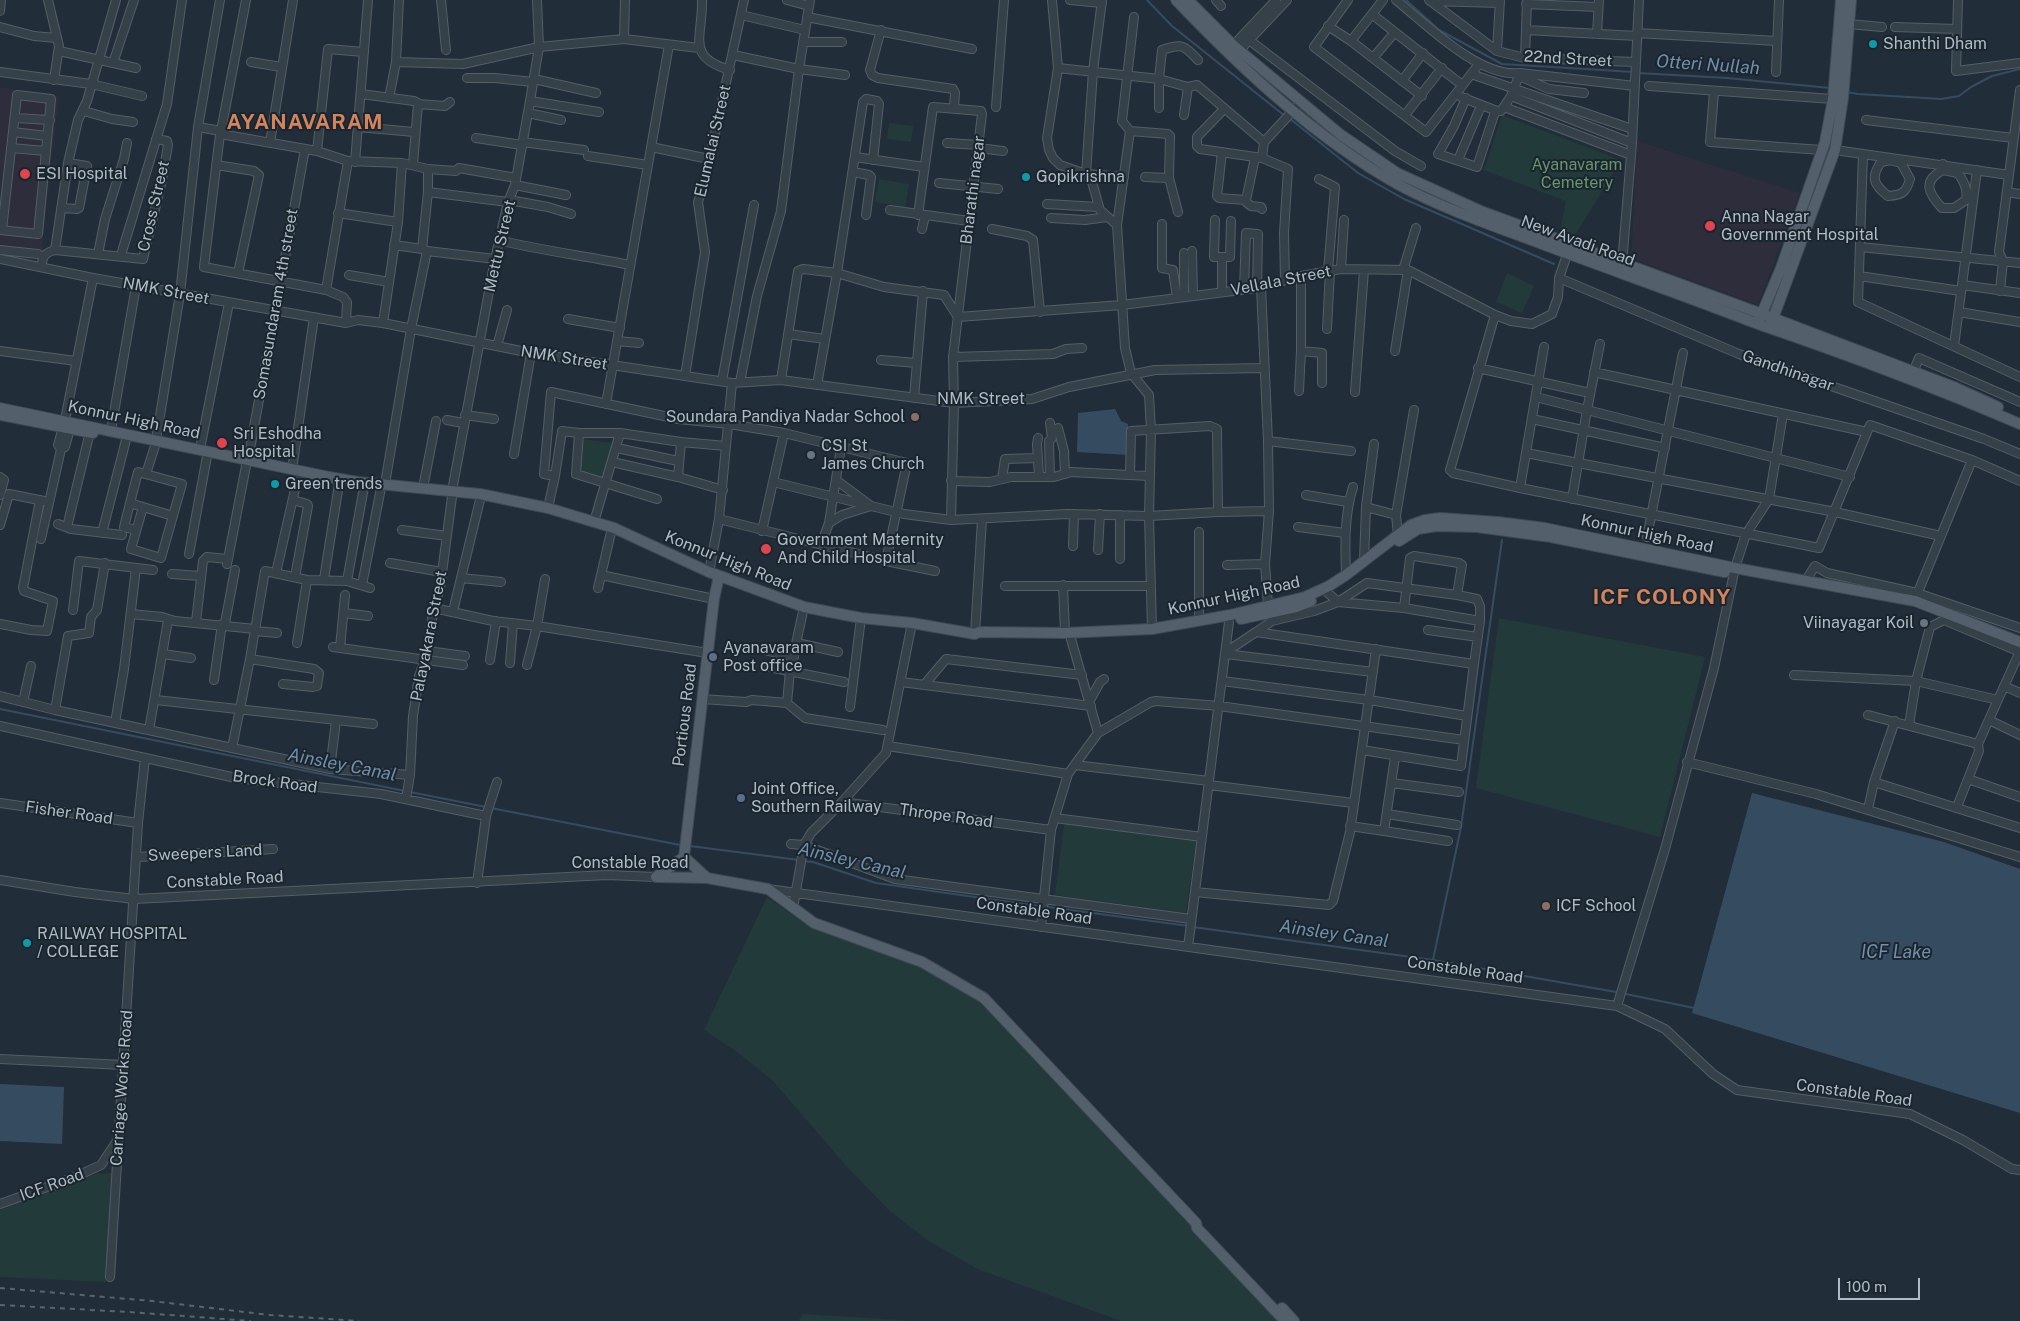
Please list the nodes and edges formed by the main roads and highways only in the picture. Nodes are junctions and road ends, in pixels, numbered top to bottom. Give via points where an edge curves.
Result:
1 (1176, 0) edge
2 (1188, 0) edge
3 (1841, 0) edge
4 (1850, 0) edge
5 (1233, 51) junction
6 (1837, 92) junction
7 (1569, 249) junction
8 (1787, 267) junction
9 (1760, 319) junction
10 (1772, 323) junction
11 (0, 408) edge
12 (0, 415) edge
13 (2020, 417) edge
14 (2020, 424) edge
15 (67, 425) junction
16 (158, 443) junction
17 (295, 473) junction
18 (383, 486) junction
19 (452, 494) junction
20 (498, 499) junction
21 (1735, 571) junction
22 (719, 576) junction
23 (1068, 636) junction
24 (2020, 642) edge
25 (2020, 651) edge
26 (684, 857) junction
27 (707, 878) junction
28 (1275, 1305) junction
29 (1285, 1321) edge
30 (1294, 1321) edge

1 - 5 main road, New Avadi Road
2 - 5 main road, New Avadi Road
3 - 6 main road
4 - 6 main road
5 - 7 main road, New Avadi Road via 1341,135 1397,173
5 - 7 main road, New Avadi Road via 1294,110 1359,160 1400,185 1473,219
6 - 8 main road
6 - 8 main road via 1835,150
7 - 9 main road, New Avadi Road
7 - 9 main road, New Avadi Road via 1622,264
8 - 9 main road
8 - 10 main road
9 - 10 main road, New Avadi Road
10 - 13 main road, New Avadi Road via 1913,372
10 - 14 main road, New Avadi Road
11 - 15 main road, Konnur High Road
12 - 15 main road, Konnur High Road
15 - 16 main road, Konnur High Road via 111,430
15 - 16 main road, Konnur High Road via 126,440
16 - 17 main road, Konnur High Road
17 - 18 main road, Konnur High Road
17 - 18 main road, Konnur High Road via 339,484
18 - 19 main road, Konnur High Road
18 - 19 main road, Konnur High Road via 423,488
19 - 20 main road, Konnur High Road via 480,500
19 - 20 main road, Konnur High Road via 480,494
20 - 22 main road, Konnur High Road via 548,508 612,528
21 - 23 main road via 1551,537 1477,527 1437,526 1418,529 1328,593 1296,607 1229,622 1138,636
21 - 23 main road, Konnur High Road via 1645,543 1498,522 1440,518 1411,525 1346,575 1305,597 1152,629
21 - 24 main road, Konnur High Road via 1916,597
21 - 25 main road via 1930,611
22 - 23 main road, Konnur High Road via 804,607 861,618 975,634
22 - 26 main road, Portious Road
26 - 27 main road
26 - 27 main road, Constable Road via 656,877
27 - 28 main road, Constable Road via 768,889 814,923 922,962 984,998 1196,1223 1197,1228
28 - 29 main road
28 - 30 main road

